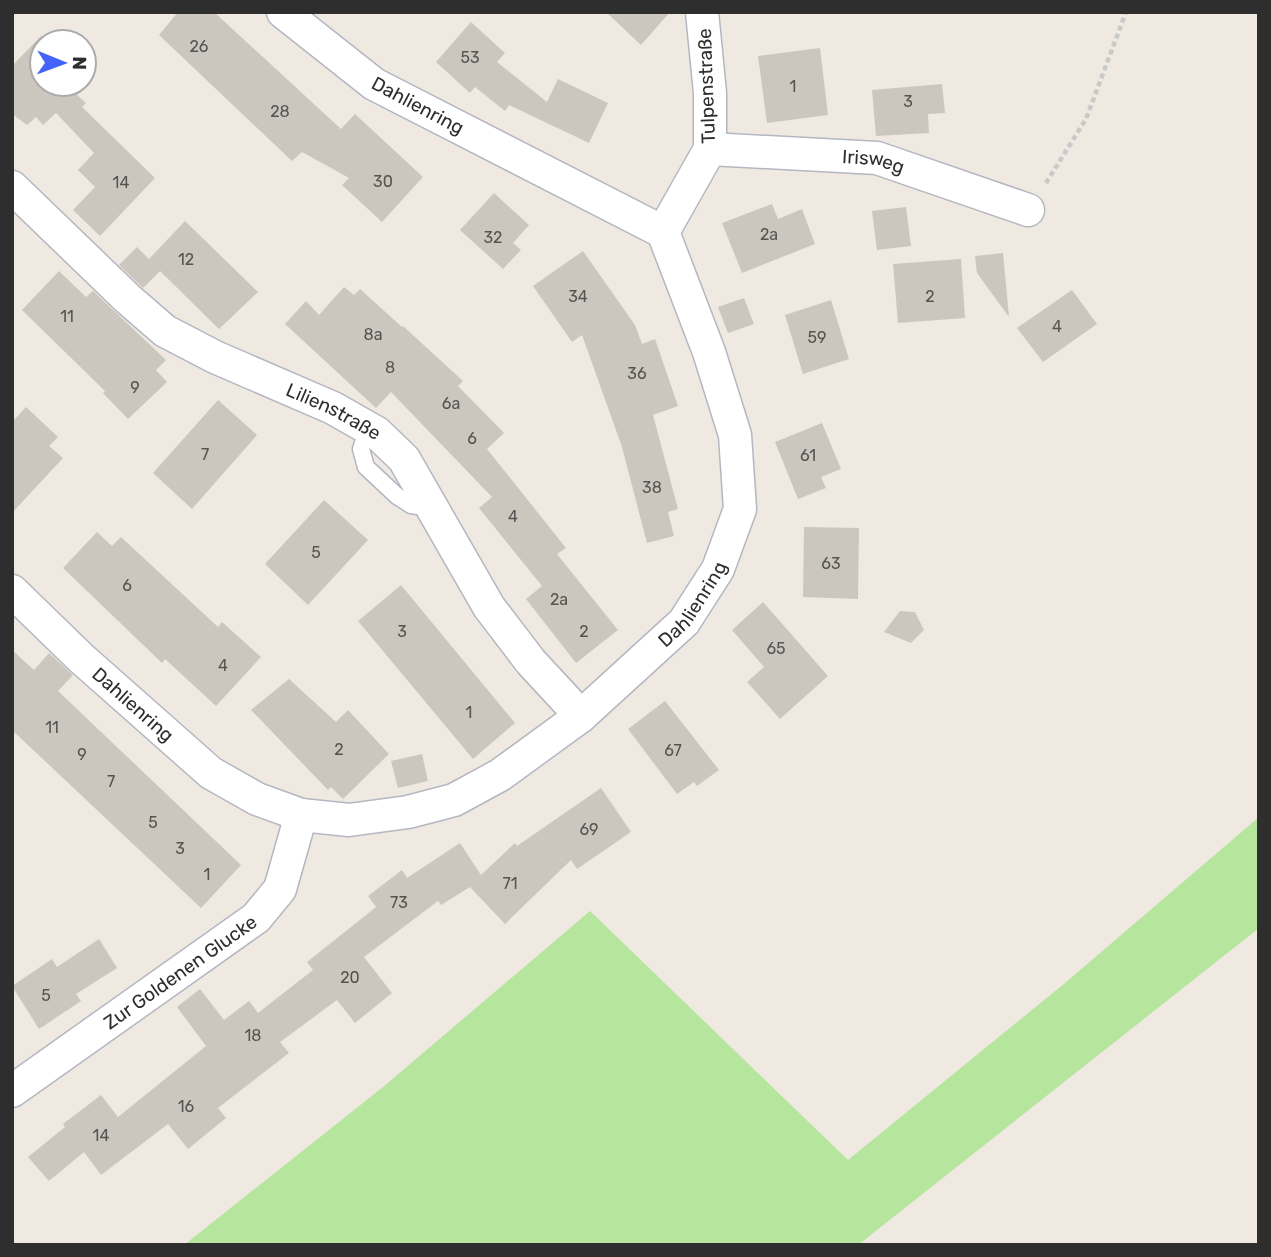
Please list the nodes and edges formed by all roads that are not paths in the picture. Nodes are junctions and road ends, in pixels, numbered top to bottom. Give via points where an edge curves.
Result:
1 (283, 12) edge
2 (702, 12) edge
3 (710, 149) junction
4 (12, 187) edge
5 (1028, 210) road end
6 (663, 232) junction
7 (12, 591) edge
8 (581, 716) junction
9 (301, 815) junction
10 (12, 1091) edge

1 - 6 street, Dahlienring via 374,85
2 - 3 street, Tulpenstraße
3 - 5 street, Irisweg via 877,158
3 - 6 street, Tulpenstraße
4 - 8 street, Lilienstraße via 165,331 377,433 404,459 489,607
6 - 8 street, Dahlienring via 735,435 740,509 718,569 684,622
7 - 9 street, Dahlienring via 211,774 257,799
8 - 9 street, Dahlienring via 500,775 454,800 408,813 349,820
9 - 10 street, Zur Goldenen Glucke via 280,889 256,918

